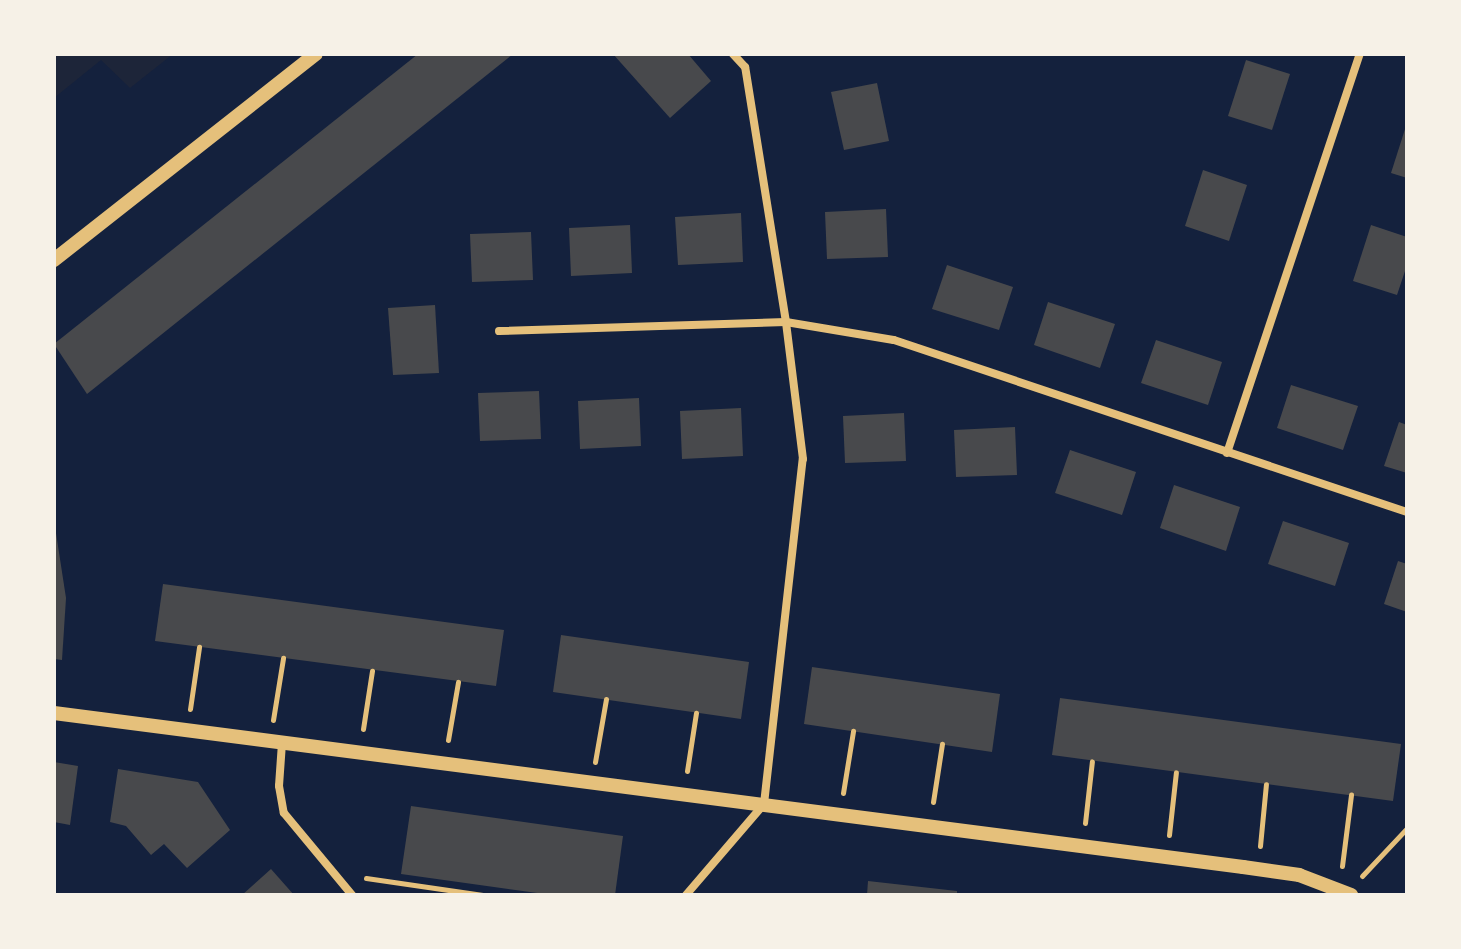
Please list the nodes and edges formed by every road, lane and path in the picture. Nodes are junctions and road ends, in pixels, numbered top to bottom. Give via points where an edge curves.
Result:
1 (316, 54) edge
2 (733, 54) edge
3 (1360, 54) edge
4 (54, 260) edge
5 (786, 322) junction
6 (499, 331) dead end
7 (1227, 453) junction
8 (1407, 512) edge
9 (199, 647) dead end
10 (283, 658) dead end
11 (372, 671) dead end
12 (458, 682) dead end
13 (606, 699) dead end
14 (54, 713) edge
15 (696, 713) dead end
16 (187, 731) junction
17 (853, 731) dead end
18 (276, 742) junction
19 (942, 744) dead end
20 (359, 754) junction
21 (1092, 761) dead end
22 (444, 764) junction
23 (1176, 772) dead end
24 (592, 782) junction
25 (1266, 784) dead end
26 (683, 793) junction
27 (1351, 795) dead end
28 (764, 804) junction
29 (839, 814) junction
30 (930, 826) junction
31 (1407, 828) edge
32 (1082, 845) junction
33 (1166, 857) junction
34 (1258, 869) junction
35 (333, 873) junction
36 (1346, 892) edge
37 (352, 895) edge
38 (483, 895) edge
39 (686, 895) edge

1 - 4 street
2 - 5 street via 745,67
3 - 7 street
5 - 6 street
5 - 7 street via 894,340
5 - 28 street via 803,459
7 - 8 street
9 - 16 path
10 - 18 path
11 - 20 path
12 - 22 path
13 - 24 path
14 - 16 street
15 - 26 path
16 - 18 street
17 - 29 path
18 - 20 street
18 - 35 street via 284,813
19 - 30 path
20 - 22 street
21 - 32 path
22 - 24 street
23 - 33 path
24 - 26 street
25 - 34 path
26 - 28 street
27 - 36 path
28 - 29 street
28 - 39 street
29 - 30 street
30 - 32 street
31 - 36 path
32 - 33 street
33 - 34 street
34 - 36 street
35 - 37 street
35 - 38 path

